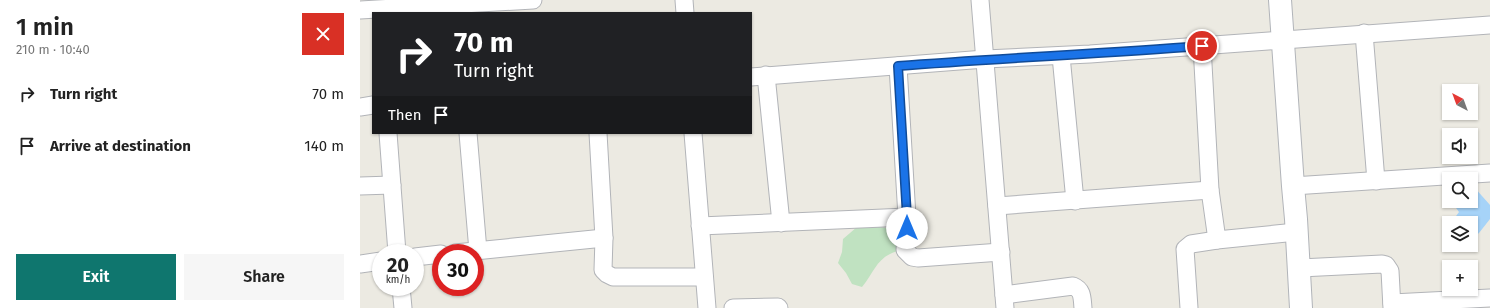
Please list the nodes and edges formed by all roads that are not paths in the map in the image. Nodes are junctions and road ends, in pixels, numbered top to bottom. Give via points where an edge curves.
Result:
1 (533, 0) edge
2 (684, 0) edge
3 (980, 0) edge
4 (1280, 0) edge
5 (379, 7) edge
6 (360, 10) edge
7 (685, 12) edge
8 (1490, 25) edge
9 (1364, 33) junction
10 (1282, 39) junction
11 (1202, 46) junction
12 (1061, 56) junction
13 (985, 59) junction
14 (898, 66) junction
15 (758, 76) edge
16 (372, 105) edge
17 (360, 107) edge
18 (388, 134) edge
19 (468, 134) edge
20 (598, 134) edge
21 (694, 134) edge
22 (1490, 173) edge
23 (1376, 181) junction
24 (392, 185) junction
25 (360, 186) edge
26 (1293, 186) junction
27 (1210, 190) junction
28 (1076, 200) junction
29 (997, 206) junction
30 (907, 217) junction
31 (781, 222) junction
32 (700, 226) junction
33 (1296, 232) junction
34 (604, 238) junction
35 (1218, 240) junction
36 (396, 244) edge
37 (477, 244) edge
38 (484, 250) edge
39 (1001, 252) junction
40 (372, 262) edge
41 (360, 264) edge
42 (1300, 268) junction
43 (704, 277) junction
44 (402, 296) edge
45 (1490, 298) edge
46 (1005, 302) edge
47 (1392, 305) edge
48 (403, 308) edge
49 (706, 308) edge
50 (733, 308) edge
51 (779, 308) edge
52 (1083, 308) edge
53 (1188, 308) edge
54 (1301, 308) edge

1 - 5 street
2 - 7 street
3 - 13 street
4 - 10 street
5 - 6 street
8 - 9 street
9 - 10 street
9 - 23 street
10 - 11 street
10 - 26 street
11 - 12 street
11 - 27 street
12 - 13 street
12 - 28 street
13 - 14 street
13 - 29 street
14 - 15 street
14 - 30 street
15 - 31 street
16 - 17 street
18 - 24 street
19 - 37 street
20 - 34 street
21 - 32 street
22 - 23 street
23 - 26 street
24 - 25 street
24 - 36 street
26 - 33 street
27 - 28 street
27 - 35 street
28 - 29 street
29 - 39 street
30 - 31 street
30 - 39 street via 905,250 912,257
31 - 32 street
32 - 43 street
33 - 35 street
33 - 42 street
34 - 38 street
34 - 43 street via 603,270 613,277
35 - 53 street via 1191,244 1185,249
39 - 46 street
40 - 41 street
42 - 47 street via 1386,265 1390,271
42 - 54 street
43 - 49 street
44 - 48 street
45 - 47 street
46 - 52 street via 1073,286 1082,293
50 - 51 street

